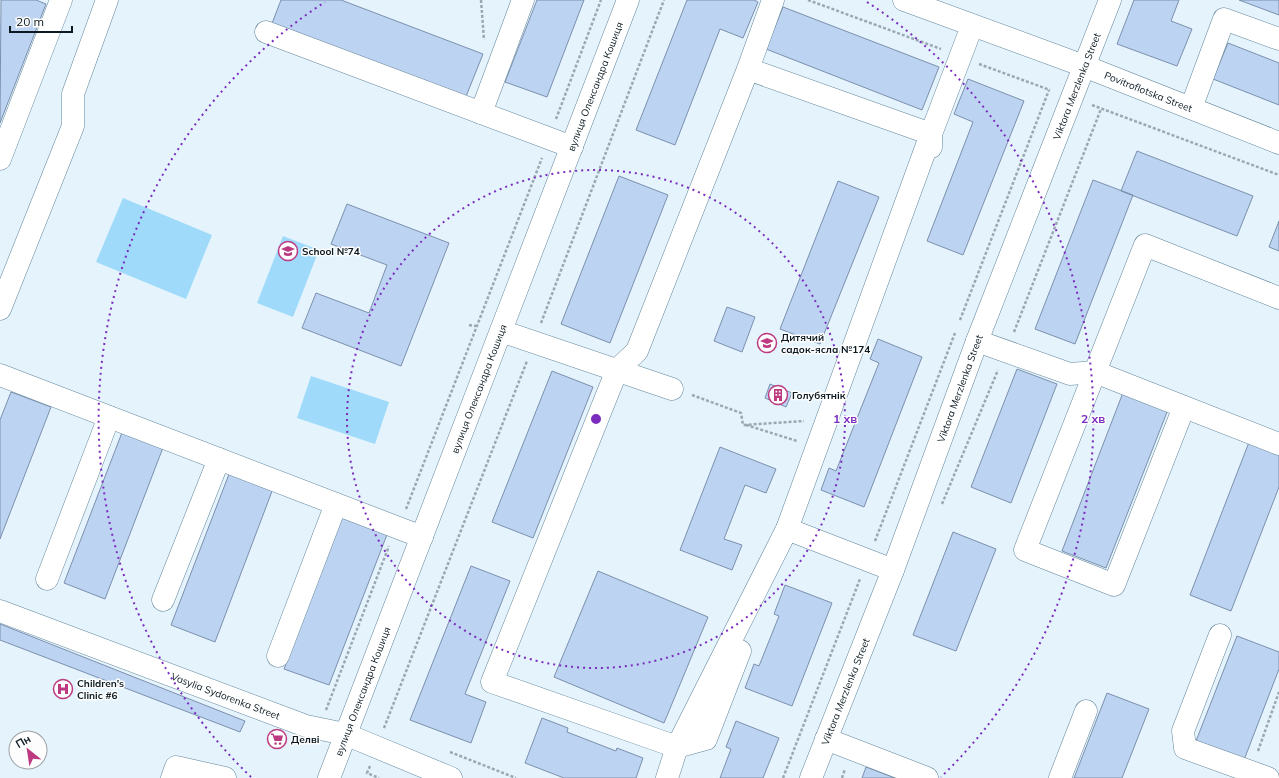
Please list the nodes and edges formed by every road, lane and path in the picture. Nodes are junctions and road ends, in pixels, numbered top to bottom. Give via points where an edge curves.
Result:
1 (61, 0) edge
2 (107, 0) edge
3 (523, 0) edge
4 (601, 0) edge
5 (628, 0) edge
6 (664, 0) edge
7 (773, 0) edge
8 (808, 0) edge
9 (904, 0) edge
10 (1110, 0) edge
11 (972, 26) junction
12 (266, 32) dead end
13 (1279, 39) edge
14 (961, 57) junction
15 (1084, 66) junction
16 (748, 69) junction
17 (1049, 90) junction
18 (1071, 98) junction
19 (1191, 108) junction
20 (1101, 109) junction
21 (481, 113) junction
22 (931, 134) junction
23 (549, 139) junction
24 (1279, 143) edge
25 (572, 147) junction
26 (0, 158) edge
27 (1279, 175) edge
28 (1279, 298) edge
29 (0, 309) edge
30 (958, 325) dead end
31 (501, 331) junction
32 (955, 332) dead end
33 (977, 341) junction
34 (534, 342) junction
35 (1006, 351) junction
36 (617, 370) junction
37 (1095, 372) junction
38 (0, 376) edge
39 (672, 389) joint
40 (1184, 407) junction
41 (109, 416) junction
42 (827, 420) junction
43 (743, 425) junction
44 (1278, 440) edge
45 (818, 447) junction
46 (219, 459) junction
47 (336, 504) junction
48 (939, 511) dead end
49 (789, 526) junction
50 (399, 528) junction
51 (422, 537) junction
52 (867, 560) junction
53 (893, 570) junction
54 (47, 579) dead end
55 (164, 600) dead end
56 (0, 611) edge
57 (1220, 635) dead end
58 (278, 656) dead end
59 (1279, 692) edge
60 (1086, 710) dead end
61 (319, 729) junction
62 (346, 734) junction
63 (826, 739) junction
64 (377, 747) junction
65 (678, 747) junction
66 (1279, 766) edge
67 (1259, 775) edge
68 (172, 778) edge
69 (225, 778) edge
70 (329, 778) edge
71 (379, 778) edge
72 (451, 778) edge
73 (667, 778) edge
74 (783, 778) edge
75 (811, 778) edge
76 (926, 778) edge
77 (1060, 778) edge
78 (1275, 778) edge

1 - 26 street
2 - 29 street via 73,94 73,126
3 - 21 street
4 - 23 path
5 - 25 street, вулиця Олександра Кошиця
6 - 34 path
7 - 16 street
8 - 14 path
9 - 11 street, Povitroflotska Street
10 - 15 street, Viktora Merzlenka Street
11 - 14 street
11 - 15 street, Povitroflotska Street
12 - 21 street
13 - 19 street via 1224,19
14 - 17 path
14 - 22 street
15 - 18 street, Viktora Merzlenka Street
15 - 19 street, Povitroflotska Street
16 - 22 street
16 - 36 street via 637,351
17 - 18 path
17 - 30 path
18 - 20 path
18 - 33 street, Viktora Merzlenka Street
19 - 24 street, Povitroflotska Street
20 - 27 path
20 - 35 path
21 - 23 street
22 - 42 street
22 - 49 street via 932,148
23 - 25 street
23 - 50 path
25 - 31 street, вулиця Олександра Кошиця
28 - 37 street via 1145,245
31 - 34 street
31 - 51 street, вулиця Олександра Кошиця
32 - 52 path
33 - 35 street
33 - 53 street, Viktora Merzlenka Street
34 - 36 street
34 - 64 path
35 - 37 street via 1070,374
35 - 48 path
36 - 39 street
36 - 65 street via 492,682
37 - 40 street
37 - 40 street via 1025,550 1114,585
38 - 41 street
39 - 43 path via 741,413
40 - 44 street
41 - 46 street
41 - 54 street
42 - 43 path
42 - 45 street
43 - 45 path
45 - 49 street
46 - 47 street
46 - 55 street
47 - 50 street
47 - 58 street
49 - 52 street
49 - 65 street via 706,739
50 - 51 street
50 - 61 path via 392,538
51 - 62 street, вулиця Олександра Кошиця
52 - 53 street
52 - 74 path
53 - 63 street, Viktora Merzlenka Street
56 - 61 street, Vasylia Sydorenka Street
57 - 67 street via 1183,730 1185,748
59 - 67 path
60 - 77 street
61 - 62 street, Vasylia Sydorenka Street
62 - 64 street, Vasylia Sydorenka Street
62 - 70 street, вулиця Олександра Кошиця
63 - 75 street, Viktora Merzlenka Street
63 - 76 street
64 - 71 path via 367,774
64 - 72 street, Vasylia Sydorenka Street
65 - 73 street
66 - 78 street
68 - 69 street via 176,767

